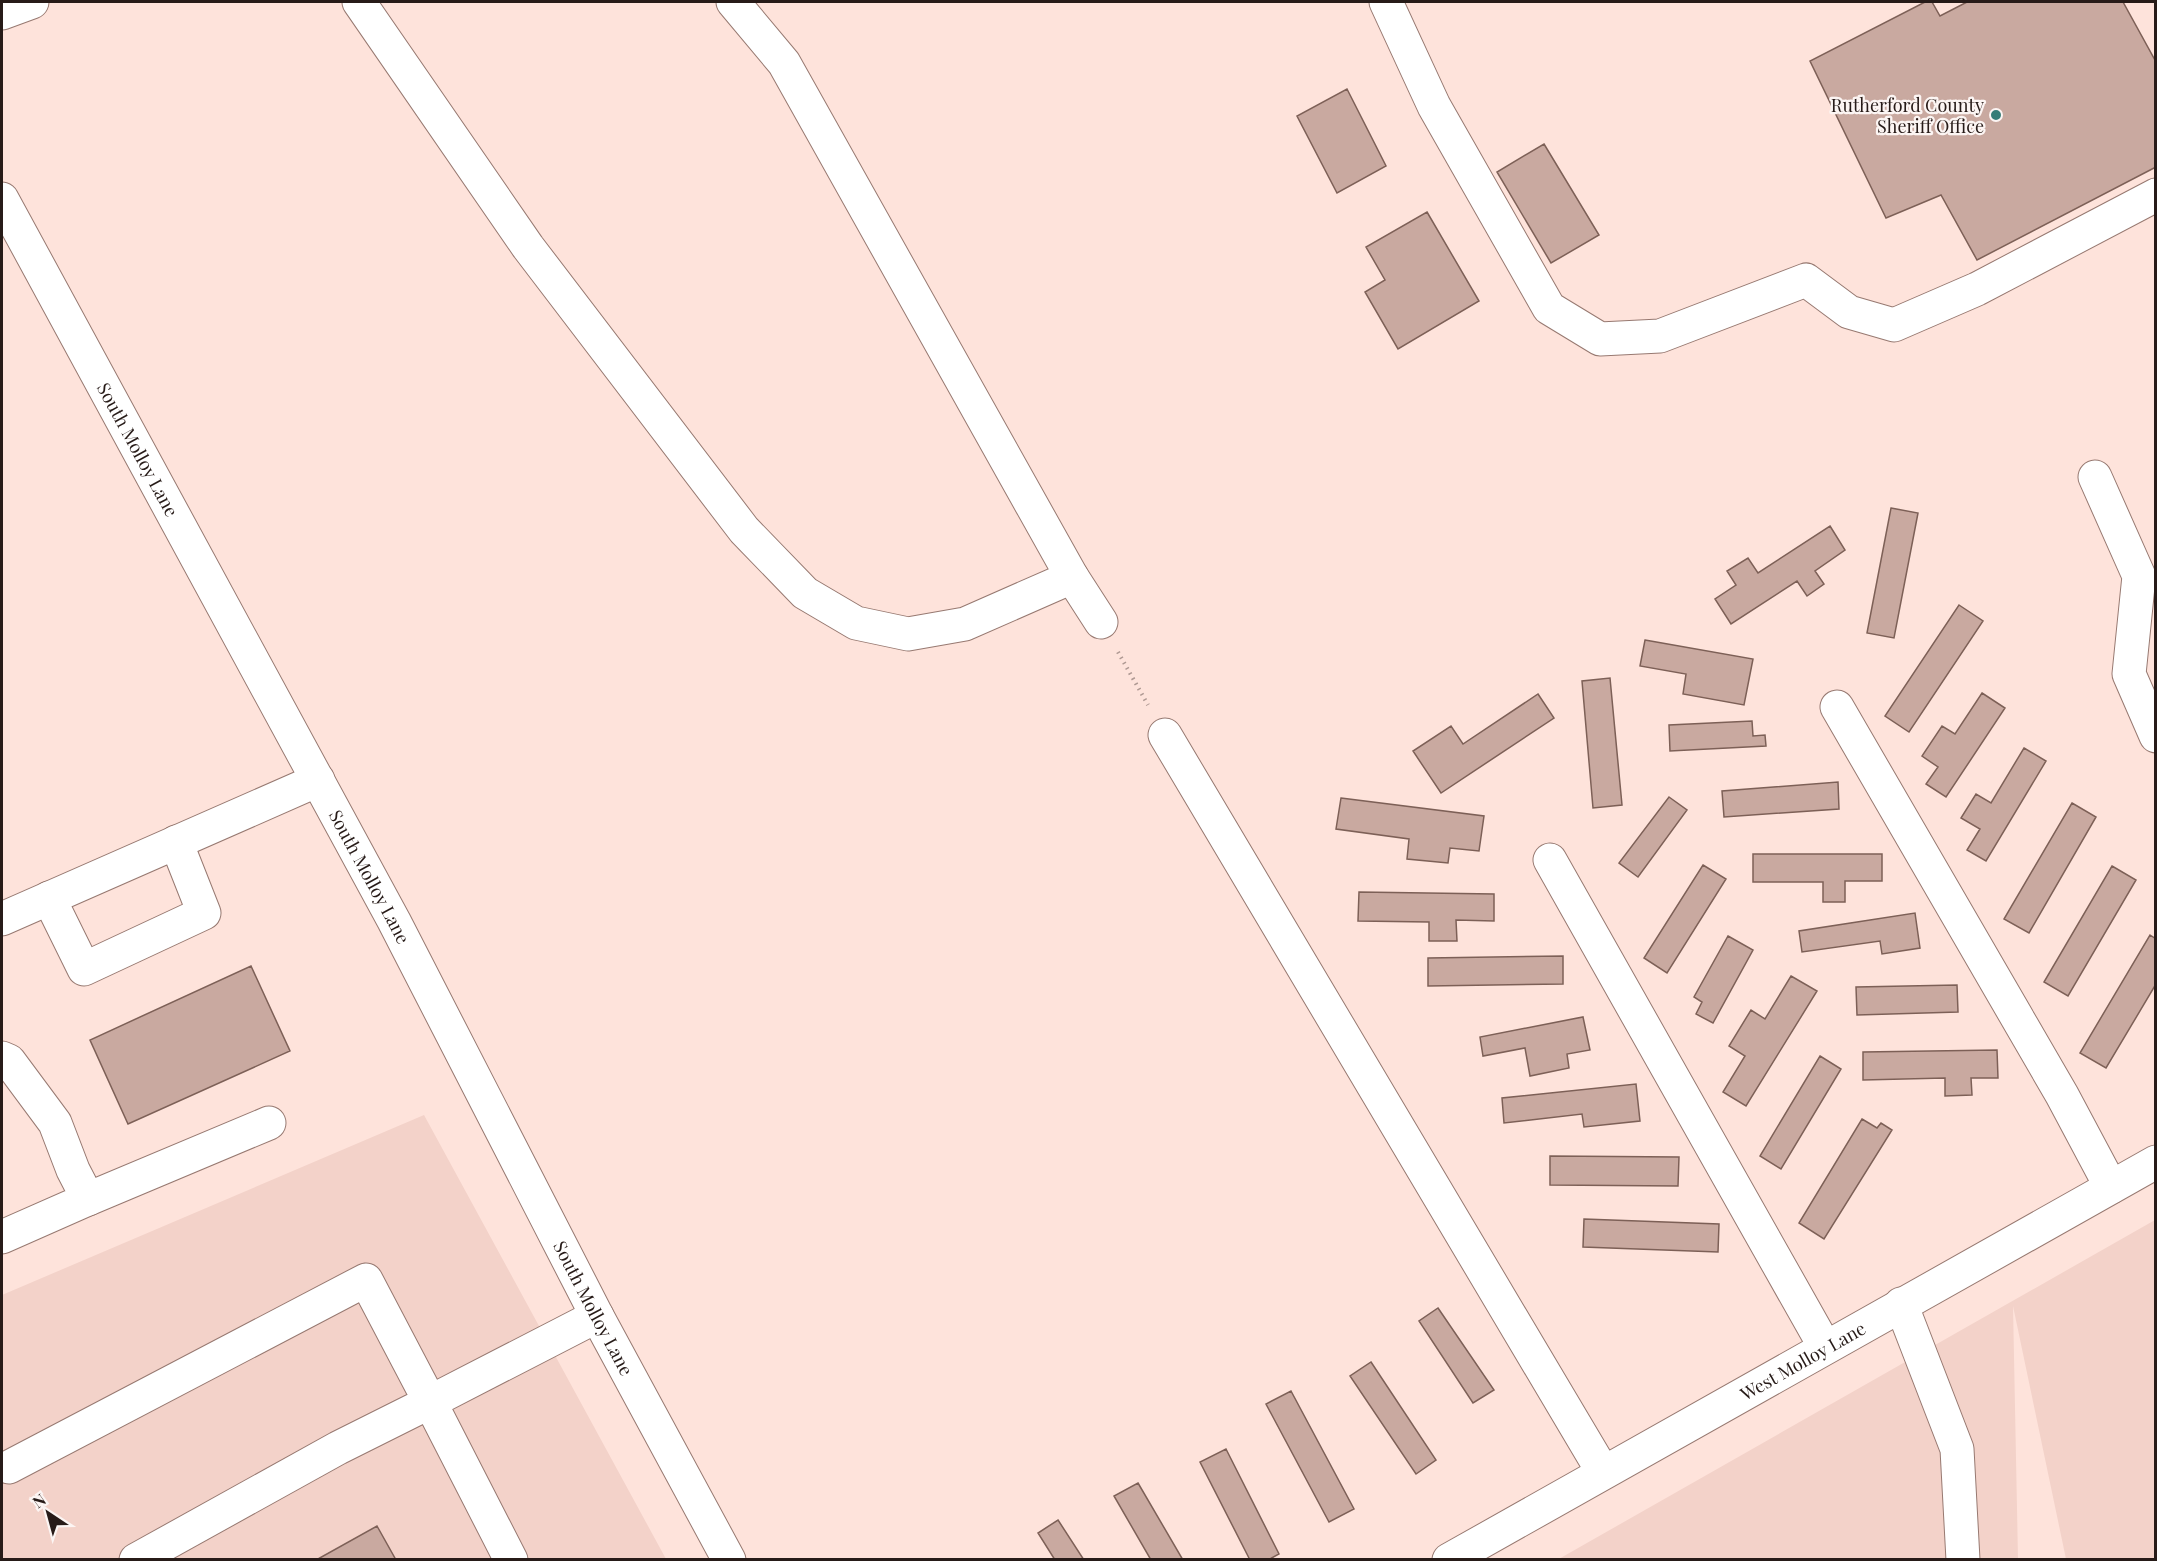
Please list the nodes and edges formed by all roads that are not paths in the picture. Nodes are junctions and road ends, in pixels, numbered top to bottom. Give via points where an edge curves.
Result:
1 (33, 2) edge
2 (359, 2) edge
3 (733, 2) edge
4 (1386, 2) edge
5 (2, 13) edge
6 (2156, 195) edge
7 (2, 199) edge
8 (2095, 477) dead end
9 (1072, 578) junction
10 (1101, 622) road end
11 (1837, 707) dead end
12 (1165, 735) road end
13 (2156, 736) edge
14 (318, 780) junction
15 (176, 842) junction
16 (1550, 860) dead end
17 (49, 898) junction
18 (2, 919) edge
19 (2, 1058) edge
20 (269, 1123) dead end
21 (2156, 1162) edge
22 (2110, 1187) junction
23 (88, 1199) junction
24 (2, 1237) edge
25 (1901, 1304) junction
26 (597, 1316) junction
27 (1825, 1347) junction
28 (430, 1402) junction
29 (9, 1467) dead end
30 (1603, 1472) junction
31 (136, 1560) edge
32 (511, 1560) edge
33 (729, 1560) edge
34 (1449, 1560) edge
35 (1964, 1560) edge

1 - 5 street
2 - 9 street via 528,247 744,530 805,593 856,623 908,634 965,624
3 - 9 street via 784,63
4 - 6 street via 1434,106 1549,308 1600,339 1660,336 1806,280 1849,312 1894,325 1977,289
7 - 14 street, South Molloy Lane
8 - 13 street via 2139,576 2129,674
9 - 10 street
11 - 22 street via 2062,1095
12 - 30 street
14 - 15 street
14 - 26 street, South Molloy Lane
15 - 17 street
15 - 17 street via 204,913 84,969
16 - 27 street
17 - 18 street
19 - 23 street via 9,1061 55,1123
20 - 23 street
21 - 22 street, West Molloy Lane
22 - 25 street, West Molloy Lane
23 - 24 street
25 - 27 street, West Molloy Lane
25 - 35 street via 1957,1449
26 - 28 street
26 - 33 street, South Molloy Lane
27 - 30 street, West Molloy Lane
28 - 29 street via 366,1280
28 - 31 street via 338,1448
28 - 32 street
30 - 34 street, West Molloy Lane

